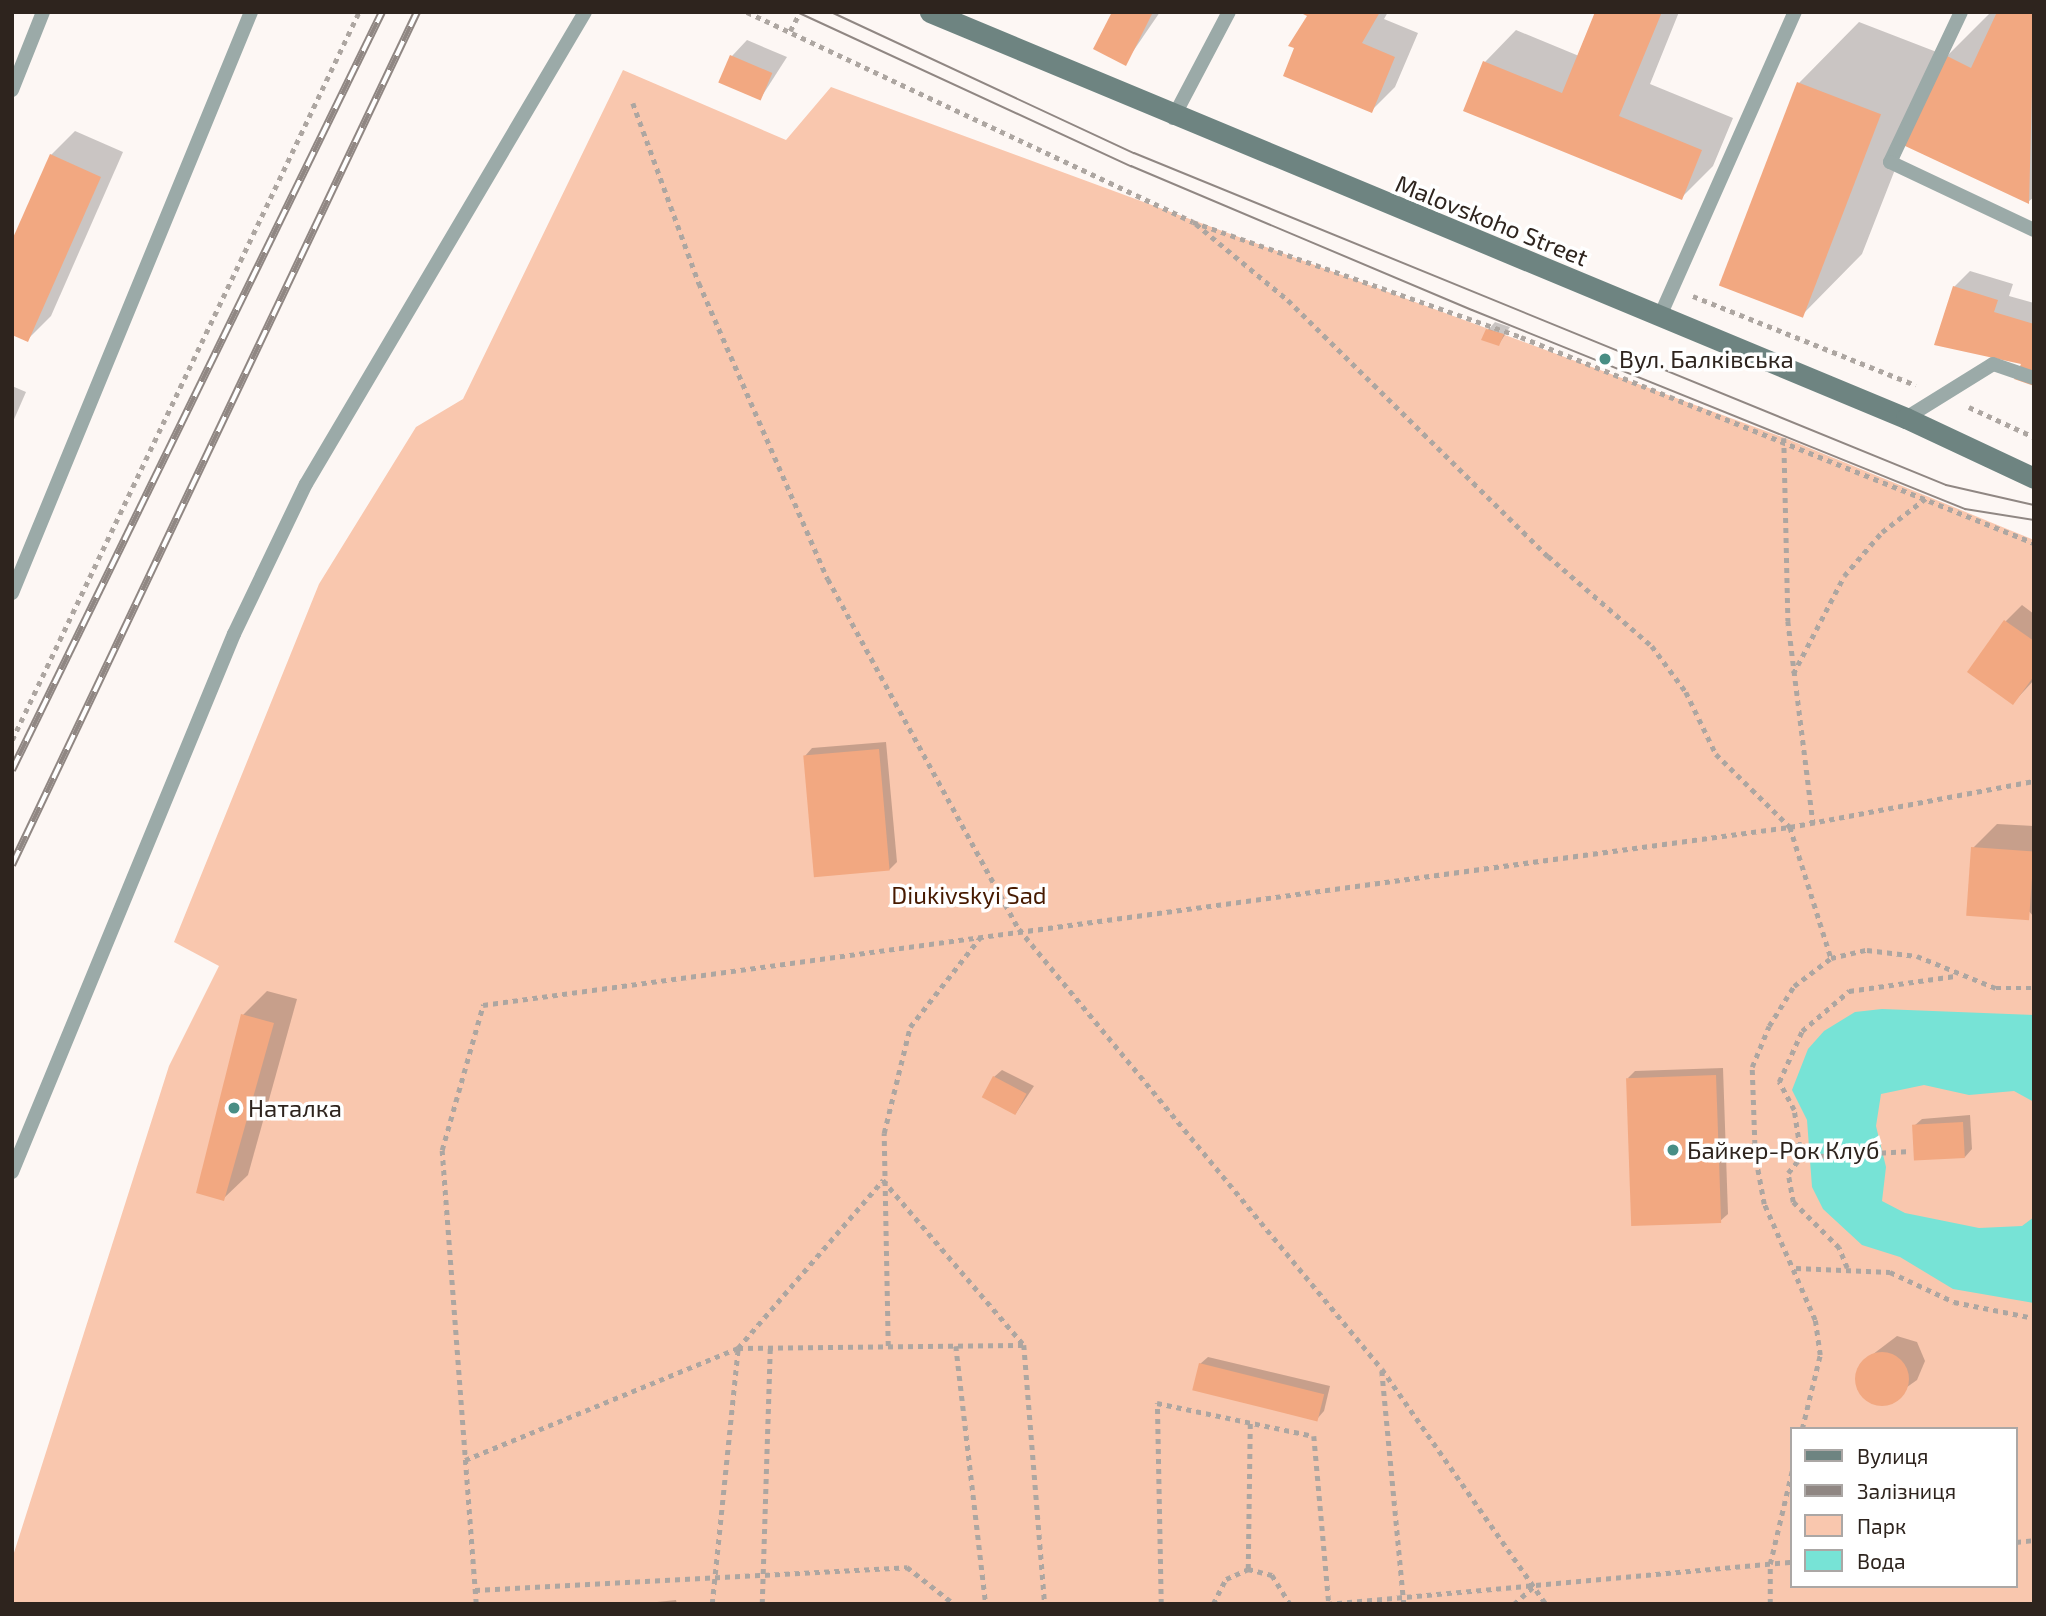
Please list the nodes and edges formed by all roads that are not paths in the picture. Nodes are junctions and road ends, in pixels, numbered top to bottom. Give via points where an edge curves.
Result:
1 (43, 12) edge
2 (251, 12) edge
3 (585, 12) edge
4 (930, 12) edge
5 (1229, 12) edge
6 (1795, 12) edge
7 (1961, 12) edge
8 (12, 90) edge
9 (1173, 118) junction
10 (2034, 230) edge
11 (1660, 316) junction
12 (2034, 378) edge
13 (1906, 418) junction
14 (2034, 478) edge
15 (12, 593) edge
16 (12, 1172) edge

1 - 8 lane
2 - 15 lane
3 - 16 lane via 306,484 234,634
4 - 9 street, Malovskoho Street
5 - 9 lane
6 - 11 lane
7 - 10 lane via 1890,162
9 - 11 street, Malovskoho Street
11 - 13 street, Malovskoho Street
12 - 13 lane via 1993,364
13 - 14 street, Malovskoho Street

